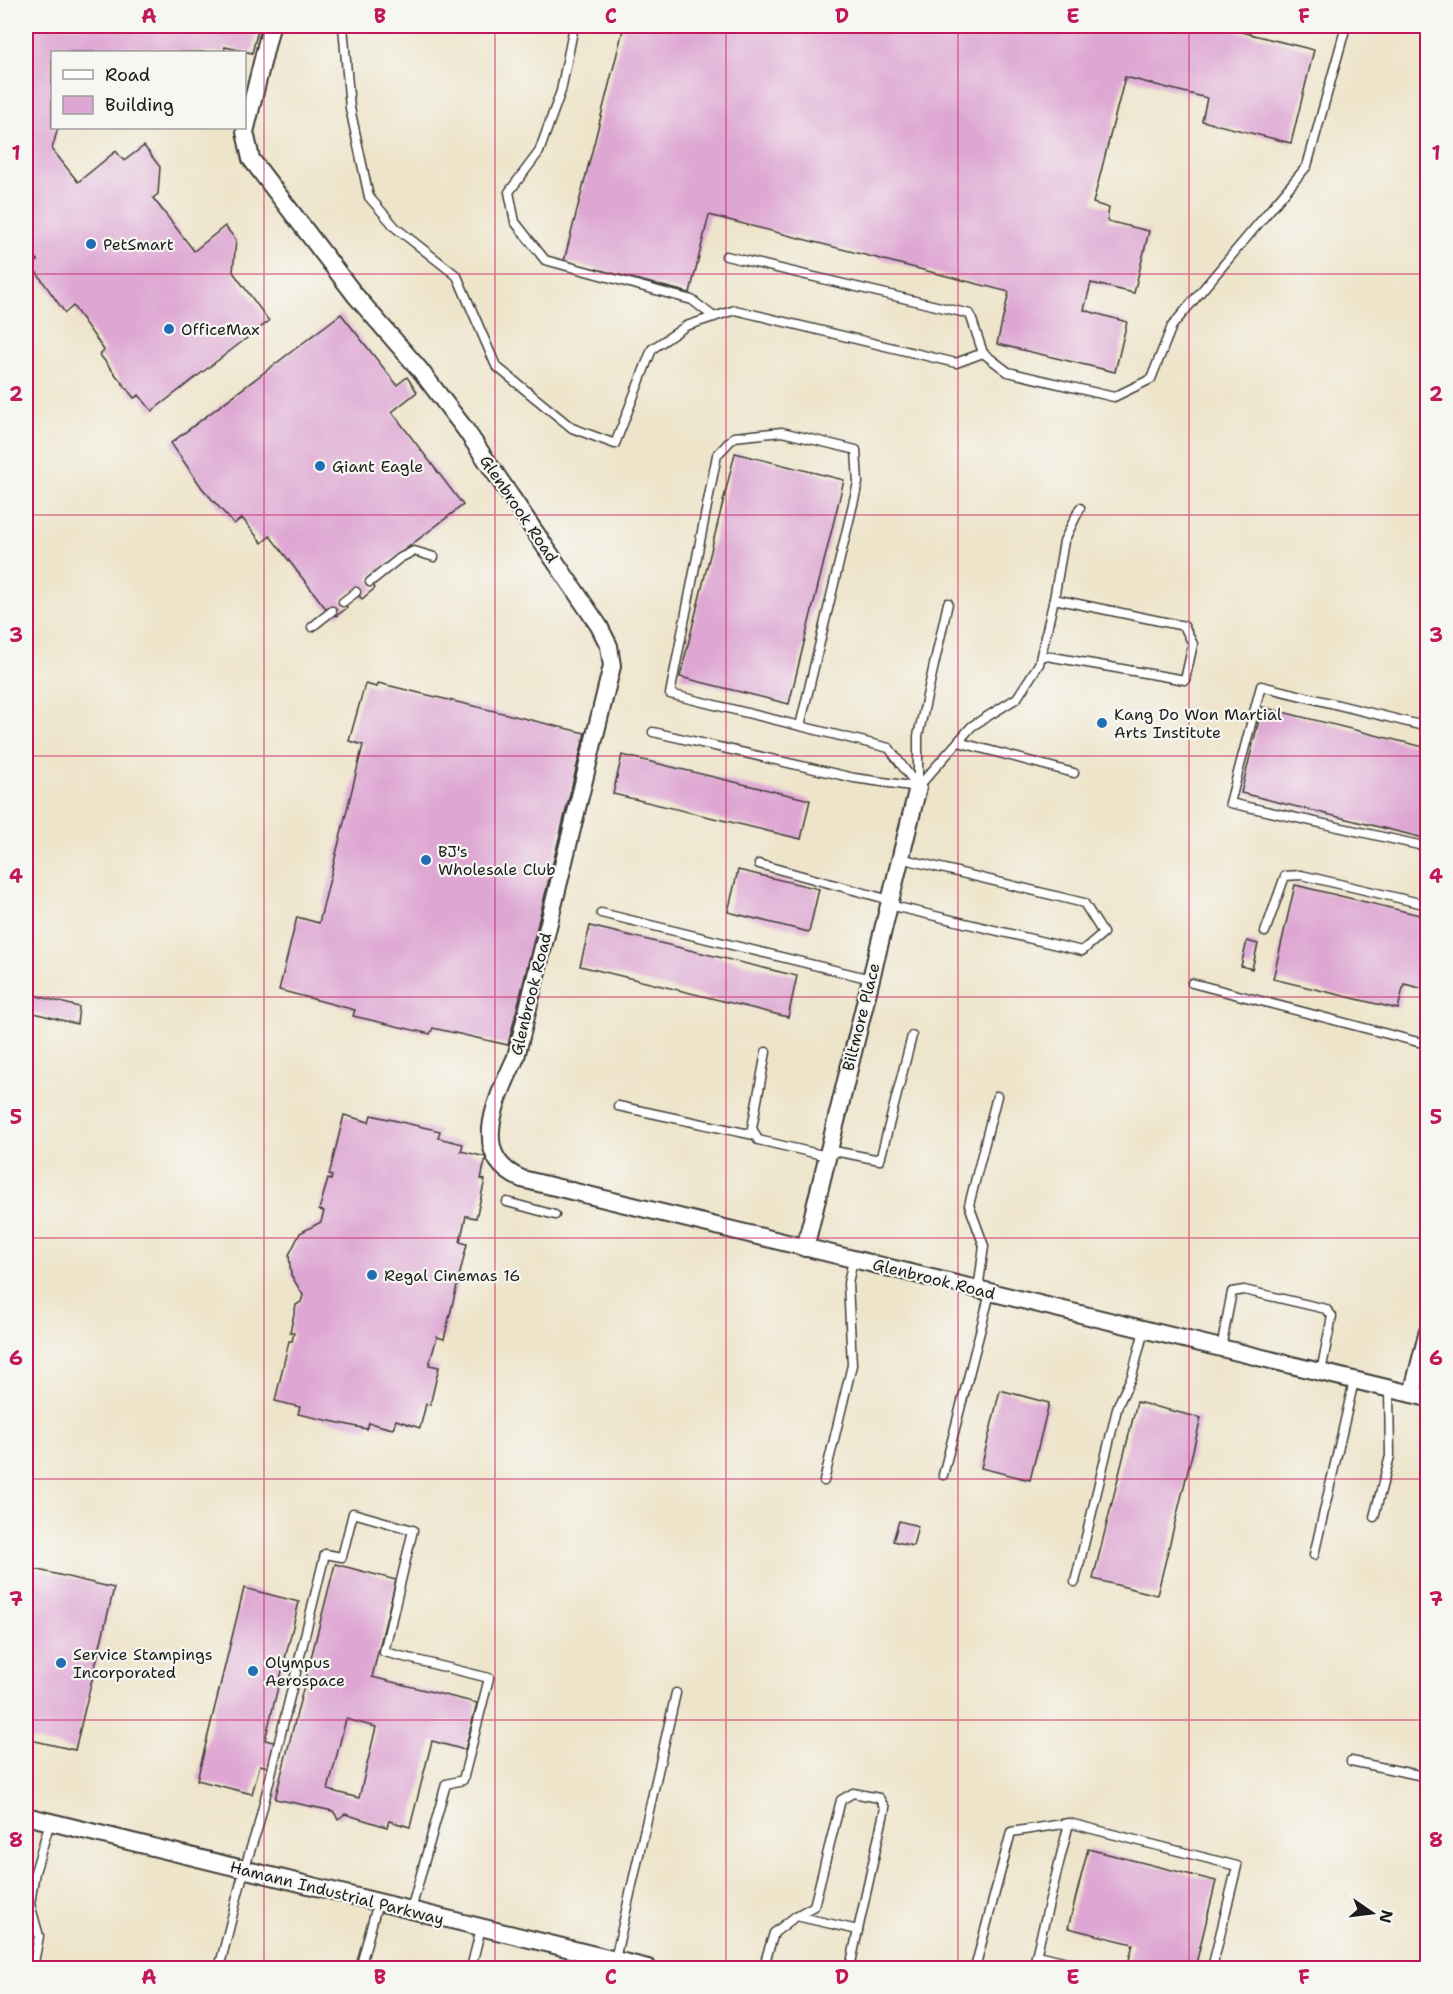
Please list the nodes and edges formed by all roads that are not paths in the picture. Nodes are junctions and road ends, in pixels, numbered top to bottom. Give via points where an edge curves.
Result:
1 (271, 26) edge
2 (343, 26) edge
3 (574, 26) edge
4 (1346, 26) edge
5 (246, 128) edge
6 (246, 129) edge
7 (726, 256) dead end
8 (714, 317) junction
9 (983, 353) junction
10 (1080, 508) dead end
11 (434, 557) dead end
12 (370, 582) dead end
13 (356, 592) dead end
14 (1054, 599) junction
15 (343, 602) dead end
16 (948, 603) dead end
17 (332, 611) dead end
18 (312, 627) dead end
19 (1041, 655) junction
20 (800, 726) junction
21 (1428, 728) edge
22 (652, 732) dead end
23 (958, 742) junction
24 (1074, 773) dead end
25 (918, 787) junction
26 (1428, 847) edge
27 (900, 858) junction
28 (759, 864) dead end
29 (889, 903) junction
30 (1428, 905) edge
31 (601, 913) dead end
32 (1265, 932) dead end
33 (871, 979) junction
34 (1192, 983) dead end
35 (912, 1036) dead end
36 (1428, 1042) edge
37 (766, 1052) dead end
38 (996, 1096) dead end
39 (618, 1106) dead end
40 (754, 1135) junction
41 (828, 1153) junction
42 (507, 1202) dead end
43 (555, 1215) dead end
44 (805, 1248) junction
45 (853, 1260) junction
46 (984, 1291) junction
47 (1144, 1330) junction
48 (1428, 1331) edge
49 (1221, 1348) junction
50 (1321, 1372) junction
51 (1354, 1381) junction
52 (1389, 1389) junction
53 (1420, 1396) edge
54 (943, 1475) dead end
55 (824, 1481) dead end
56 (1374, 1517) dead end
57 (1314, 1555) dead end
58 (1075, 1582) dead end
59 (676, 1694) dead end
60 (1351, 1761) dead end
61 (1428, 1777) edge
62 (26, 1816) edge
63 (50, 1822) junction
64 (1069, 1823) junction
65 (243, 1870) junction
66 (378, 1902) junction
67 (411, 1911) junction
68 (796, 1916) junction
69 (481, 1928) junction
70 (858, 1930) junction
71 (1037, 1955) junction
72 (614, 1964) edge
73 (33, 1968) edge
74 (219, 1968) edge
75 (360, 1968) edge
76 (471, 1968) edge
77 (648, 1968) edge
78 (763, 1968) edge
79 (850, 1968) edge
80 (975, 1968) edge
81 (1033, 1968) edge
82 (1094, 1968) edge
83 (1212, 1968) edge

1 - 5 street, Glenbrook Road
2 - 8 lane via 350,108 369,198 396,228 457,276 496,366 572,428 615,444 652,349 686,326
3 - 8 lane via 561,91 539,152 509,192 515,222 545,260 692,300
4 - 9 lane via 1307,166 1172,326 1151,379 1114,397 1008,372
6 - 44 street, Glenbrook Road via 251,159 465,429 599,626 611,656 597,730 516,1057 495,1102 490,1132 494,1156 507,1171 522,1179
7 - 9 lane via 970,314
8 - 9 lane via 735,310 956,363
10 - 14 lane via 1064,541
11 - 12 lane via 414,551
13 - 15 lane
14 - 19 lane
14 - 19 lane via 1184,626 1193,644 1185,680
16 - 25 lane via 918,736
17 - 18 lane
19 - 23 lane via 1017,698 972,726
20 - 20 lane via 670,694 717,455 734,437 782,432 856,450 858,483
20 - 25 lane via 889,747
21 - 26 lane via 1261,686 1230,803
22 - 25 lane via 854,778
23 - 24 lane
23 - 25 lane
25 - 27 street, Biltmore Place
27 - 29 street, Biltmore Place
27 - 29 lane via 1084,903 1103,933 1082,951
28 - 29 lane
29 - 33 street, Biltmore Place
30 - 32 lane via 1301,875 1285,876
31 - 33 lane
33 - 41 street, Biltmore Place
34 - 36 lane
35 - 41 lane via 880,1160
37 - 40 lane
38 - 46 lane via 969,1206 984,1246
39 - 40 lane
40 - 41 lane via 758,1140
41 - 44 street, Biltmore Place
42 - 43 lane
44 - 45 street, Glenbrook Road
45 - 46 street, Glenbrook Road
45 - 55 lane via 848,1283 852,1365
46 - 47 street, Glenbrook Road
46 - 54 lane
47 - 49 street, Glenbrook Road
47 - 58 lane via 1132,1376 1118,1405
48 - 53 street
49 - 50 street, Glenbrook Road
49 - 50 lane via 1232,1292 1244,1290 1326,1309 1332,1317
50 - 51 street, Glenbrook Road
51 - 52 street, Glenbrook Road
51 - 57 lane
52 - 53 street, Glenbrook Road
52 - 56 lane via 1390,1456
59 - 72 lane
60 - 61 lane
62 - 63 street, Hamann Industrial Parkway
63 - 65 street, Hamann Industrial Parkway
63 - 73 lane via 30,1904 39,1936
64 - 71 lane
64 - 80 lane via 1011,1832
64 - 83 lane via 1238,1866
65 - 66 street, Hamann Industrial Parkway
65 - 67 lane via 258,1827 325,1554 342,1557 353,1513 413,1530 384,1652 489,1678 463,1780 446,1784
65 - 74 lane
66 - 67 street, Hamann Industrial Parkway
66 - 75 lane
67 - 69 street, Hamann Industrial Parkway
68 - 70 lane
68 - 70 lane via 814,1906 841,1800 853,1793 879,1798 885,1808
68 - 78 lane via 774,1933
69 - 72 street, Hamann Industrial Parkway
69 - 76 lane
70 - 79 lane
71 - 81 lane
71 - 82 lane
72 - 77 street, Hamann Industrial Parkway

